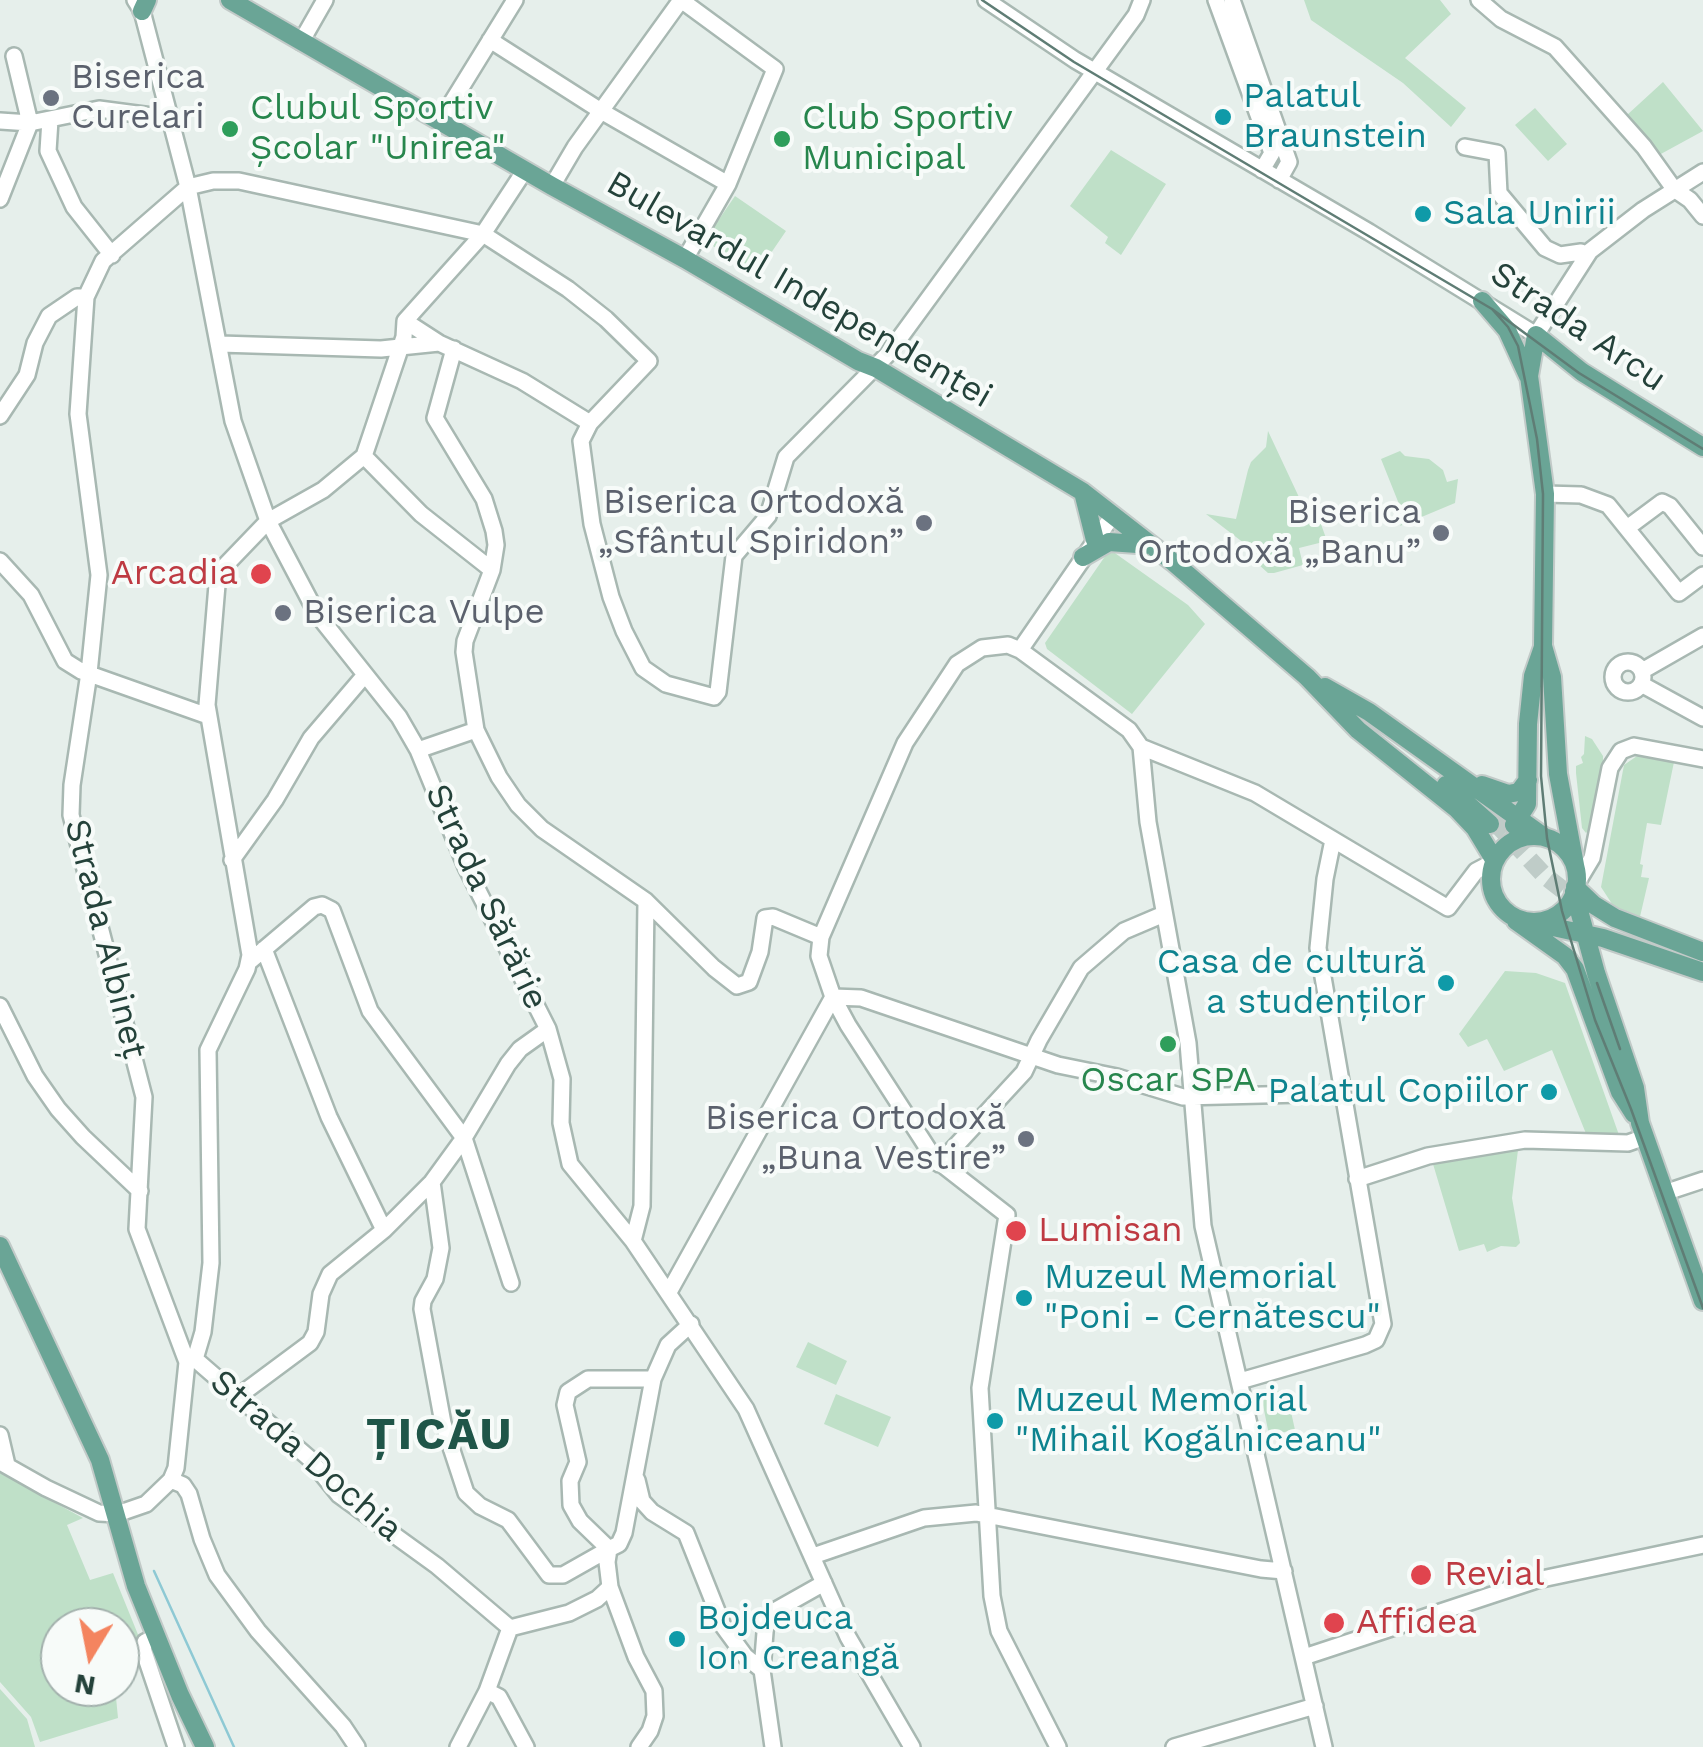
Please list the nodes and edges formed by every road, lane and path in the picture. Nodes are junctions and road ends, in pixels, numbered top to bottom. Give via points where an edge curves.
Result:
1 (230, 0) edge
2 (325, 0) edge
3 (515, 0) edge
4 (681, 0) edge
5 (986, 0) edge
6 (1142, 0) edge
7 (1216, 0) edge
8 (1232, 0) edge
9 (1480, 0) edge
10 (142, 3) edge
11 (490, 40) junction
12 (301, 42) junction
13 (14, 56) dead end
14 (1094, 71) junction
15 (600, 111) junction
16 (169, 112) junction
17 (50, 120) junction
18 (441, 120) junction
19 (0, 121) edge
20 (30, 123) junction
21 (1465, 147) dead end
22 (525, 170) junction
23 (1262, 170) junction
24 (1703, 172) edge
25 (1279, 180) junction
26 (728, 184) junction
27 (188, 186) junction
28 (552, 186) junction
29 (1674, 189) junction
30 (0, 199) edge
31 (1703, 216) edge
32 (483, 234) junction
33 (112, 255) junction
34 (1586, 255) junction
35 (685, 259) junction
36 (86, 297) junction
37 (1482, 301) junction
38 (405, 321) junction
39 (1536, 336) junction
40 (220, 344) junction
41 (447, 346) junction
42 (399, 348) junction
43 (1561, 357) junction
44 (876, 368) junction
45 (1529, 372) junction
46 (0, 416) edge
47 (590, 423) junction
48 (1703, 447) edge
49 (364, 456) junction
50 (1082, 492) junction
51 (1545, 494) junction
52 (1113, 515) junction
53 (268, 522) junction
54 (1627, 528) junction
55 (1095, 540) junction
56 (1151, 545) junction
57 (1703, 547) edge
58 (1083, 557) junction
59 (0, 561) edge
60 (492, 570) junction
61 (1703, 575) edge
62 (1703, 636) edge
63 (1543, 646) junction
64 (1020, 650) junction
65 (89, 673) junction
66 (364, 676) junction
67 (1331, 696) junction
68 (208, 716) junction
69 (1703, 718) edge
70 (476, 730) junction
71 (1141, 747) junction
72 (418, 750) junction
73 (1703, 760) edge
74 (1454, 772) junction
75 (1528, 780) junction
76 (1518, 818) junction
77 (1491, 822) tunnel mouth
78 (1543, 836) junction
79 (1333, 840) junction
80 (1497, 857) junction
81 (232, 860) junction
82 (1575, 882) junction
83 (646, 901) junction
84 (1502, 909) junction
85 (1164, 914) junction
86 (1530, 922) junction
87 (1593, 924) junction
88 (670, 926) junction
89 (821, 937) junction
90 (644, 942) junction
91 (1628, 946) junction
92 (264, 949) junction
93 (1703, 952) edge
94 (250, 962) junction
95 (1703, 966) edge
96 (1595, 969) junction
97 (833, 997) junction
98 (0, 1006) edge
99 (548, 1029) junction
100 (1031, 1056) junction
101 (1342, 1092) junction
102 (1194, 1096) junction
103 (1642, 1130) junction
104 (464, 1138) junction
105 (939, 1164) junction
106 (1356, 1179) junction
107 (1703, 1180) edge
108 (432, 1182) junction
109 (140, 1191) junction
110 (1664, 1193) junction
111 (384, 1230) junction
112 (633, 1241) junction
113 (0, 1246) edge
114 (511, 1284) dead end
115 (668, 1292) junction
116 (1703, 1301) edge
117 (691, 1324) junction
118 (191, 1360) junction
119 (652, 1379) junction
120 (1240, 1381) junction
121 (236, 1398) junction
122 (0, 1435) edge
123 (4, 1463) edge
124 (636, 1474) junction
125 (172, 1480) junction
126 (117, 1514) junction
127 (987, 1516) junction
128 (1703, 1545) edge
129 (610, 1549) junction
130 (813, 1556) junction
131 (1284, 1571) junction
132 (824, 1583) junction
133 (610, 1587) junction
134 (510, 1628) junction
135 (155, 1636) junction
136 (1304, 1656) junction
137 (762, 1670) junction
138 (487, 1691) junction
139 (1314, 1706) junction
140 (176, 1747) edge
141 (205, 1747) edge
142 (357, 1747) edge
143 (458, 1747) edge
144 (526, 1747) edge
145 (639, 1747) edge
146 (772, 1747) edge
147 (912, 1747) edge
148 (1058, 1747) edge
149 (1174, 1747) edge
150 (1324, 1747) edge

1 - 12 main road, Bulevardul Independenței
2 - 12 street
3 - 11 street
4 - 15 street
4 - 26 street via 775,70
5 - 14 street, Strada Arcu
6 - 14 street
7 - 23 street via 1272,153
8 - 25 street via 1289,162
9 - 29 street via 1554,48
10 - 16 street, Strada Sărărie
11 - 15 street
11 - 18 street
12 - 18 main road, Bulevardul Independenței
13 - 20 street
14 - 23 street, Strada Arcu
14 - 44 street
15 - 26 street
15 - 28 street
16 - 17 street via 99,109
16 - 27 street, Strada Sărărie
17 - 20 street
17 - 33 street via 48,151 74,207
18 - 22 main road, Bulevardul Independenței
19 - 20 street
20 - 30 street
21 - 34 street via 1498,153 1499,193 1544,248
22 - 28 main road, Bulevardul Independenței
22 - 32 street
23 - 25 street, Strada Arcu
24 - 29 street
25 - 37 street, Strada Arcu
26 - 35 street
27 - 32 street via 268,186
27 - 33 street, Strada Albineț
27 - 40 street, Strada Sărărie
28 - 35 main road, Bulevardul Independenței
29 - 31 street
29 - 34 street
32 - 38 street
32 - 47 street via 568,289 649,361
33 - 36 street, Strada Albineț
34 - 39 street
35 - 44 main road, Bulevardul Independenței
36 - 46 street via 49,316 27,375
36 - 65 street, Strada Albineț via 78,414 99,575
37 - 39 street, Strada Arcu
37 - 45 main road
38 - 41 street
38 - 42 street
39 - 43 main road, Strada Arcu
39 - 45 main road
40 - 42 street
40 - 53 street, Strada Sărărie via 233,421
41 - 42 street
41 - 47 street
41 - 60 street via 436,423 484,499 496,546
42 - 49 street
43 - 45 main road via 1545,356
43 - 48 main road, Strada Arcu
44 - 47 street via 786,457 768,516 734,556 714,697 666,684 641,666 595,538 581,455
44 - 50 main road, Bulevardul Independenței
45 - 51 main road
49 - 53 street
49 - 60 street via 421,514
50 - 52 main road, Bulevardul Independenței
50 - 55 main road
51 - 54 street via 1596,498
51 - 63 main road
52 - 55 street
52 - 56 main road, Bulevardul Independenței
53 - 66 street, Strada Sărărie via 317,614
53 - 68 street via 218,573
54 - 57 street via 1662,502
54 - 61 street via 1679,594
55 - 58 street
56 - 58 main road via 1109,542
56 - 67 main road, Bulevardul Independenței
58 - 64 street
59 - 65 street via 31,594 64,661
60 - 70 street via 465,641
62 - 69 street via 1642,678
63 - 75 main road via 1533,676
63 - 82 main road
64 - 71 street via 1128,730
64 - 89 street via 998,644 975,650 939,688 905,744
65 - 68 street
65 - 109 street, Strada Albineț via 72,821 143,1090
66 - 72 street, Strada Sărărie
66 - 81 street via 311,738
67 - 74 main road via 1369,712
67 - 77 main road via 1428,765
67 - 80 main road via 1358,730 1464,815
68 - 81 street
70 - 72 street
70 - 83 street via 499,777 532,820
71 - 79 street via 1255,793
71 - 85 street
72 - 99 street, Strada Sărărie via 466,867
73 - 82 street via 1634,746 1620,750 1610,768 1592,858
74 - 75 main road via 1498,793 1519,792
74 - 76 main road
75 - 76 main road via 1527,804
76 - 78 main road
76 - 80 main road
78 - 80 main road via 1513,842
78 - 82 main road via 1562,846
79 - 80 street via 1448,908 1476,871
79 - 101 street via 1318,948
80 - 84 main road via 1491,887
81 - 94 street
82 - 86 main road via 1562,911
82 - 87 main road
82 - 93 main road via 1615,918
83 - 88 street
83 - 90 street
84 - 86 main road
84 - 103 main road via 1575,969 1620,1092
85 - 100 street via 1124,932 1081,968
85 - 102 street
86 - 87 main road
87 - 91 main road
87 - 95 main road
87 - 96 main road
88 - 89 street via 738,986 749,982 765,918
88 - 90 street
89 - 97 street via 819,956
90 - 112 street via 642,1206
91 - 95 main road
91 - 96 main road via 1610,946
92 - 94 street
92 - 104 street via 314,907 332,910 370,1010
92 - 111 street via 341,1144
94 - 118 street via 208,1050 211,1263 203,1332
96 - 103 main road via 1635,1088
97 - 100 street via 861,998
97 - 105 street
97 - 115 street
98 - 109 street via 58,1108
99 - 104 street via 508,1064
99 - 112 street, Strada Sărărie via 562,1079 561,1123 570,1164
100 - 102 street
100 - 105 street via 1024,1072
101 - 102 street
101 - 106 street
102 - 120 street via 1203,1226
103 - 106 street via 1618,1143 1525,1140 1428,1156
103 - 110 main road
104 - 108 street
104 - 114 street
105 - 127 street via 1007,1216 980,1388
106 - 120 street via 1381,1333 1365,1345
107 - 110 street
108 - 111 street
108 - 129 street via 442,1248 422,1309 440,1411 466,1493 508,1520 549,1575 563,1575
109 - 118 street, Strada Albineț via 138,1229
110 - 116 main road
111 - 121 street via 330,1274 310,1343
112 - 115 street, Strada Sărărie
113 - 126 main road via 87,1428
115 - 117 street, Strada Sărărie
117 - 119 street via 668,1345
117 - 130 street, Strada Sărărie via 746,1409
118 - 121 street, Strada Dochia
118 - 125 street, Strada Albineț
119 - 124 street
119 - 129 street via 588,1379 566,1398 578,1462 570,1481 572,1505 580,1522
120 - 131 street
121 - 134 street, Strada Dochia via 309,1458 338,1494
122 - 123 street
123 - 126 street via 84,1507
124 - 129 street via 624,1533
124 - 137 street via 642,1501 686,1533 724,1626
125 - 126 street via 146,1504
125 - 142 street via 189,1494 217,1575
126 - 135 main road
127 - 130 street via 924,1518
127 - 131 street
127 - 148 street via 999,1631
128 - 136 street via 1537,1580
129 - 133 street
130 - 132 street, Strada Sărărie
131 - 136 street
132 - 137 street via 769,1614
132 - 147 street, Strada Sărărie
133 - 134 street via 569,1613
133 - 145 street via 654,1691 655,1716
134 - 138 street
135 - 140 street via 143,1648
135 - 141 main road
136 - 139 street
137 - 146 street
138 - 143 street
138 - 144 street via 499,1697
139 - 149 street
139 - 150 street

